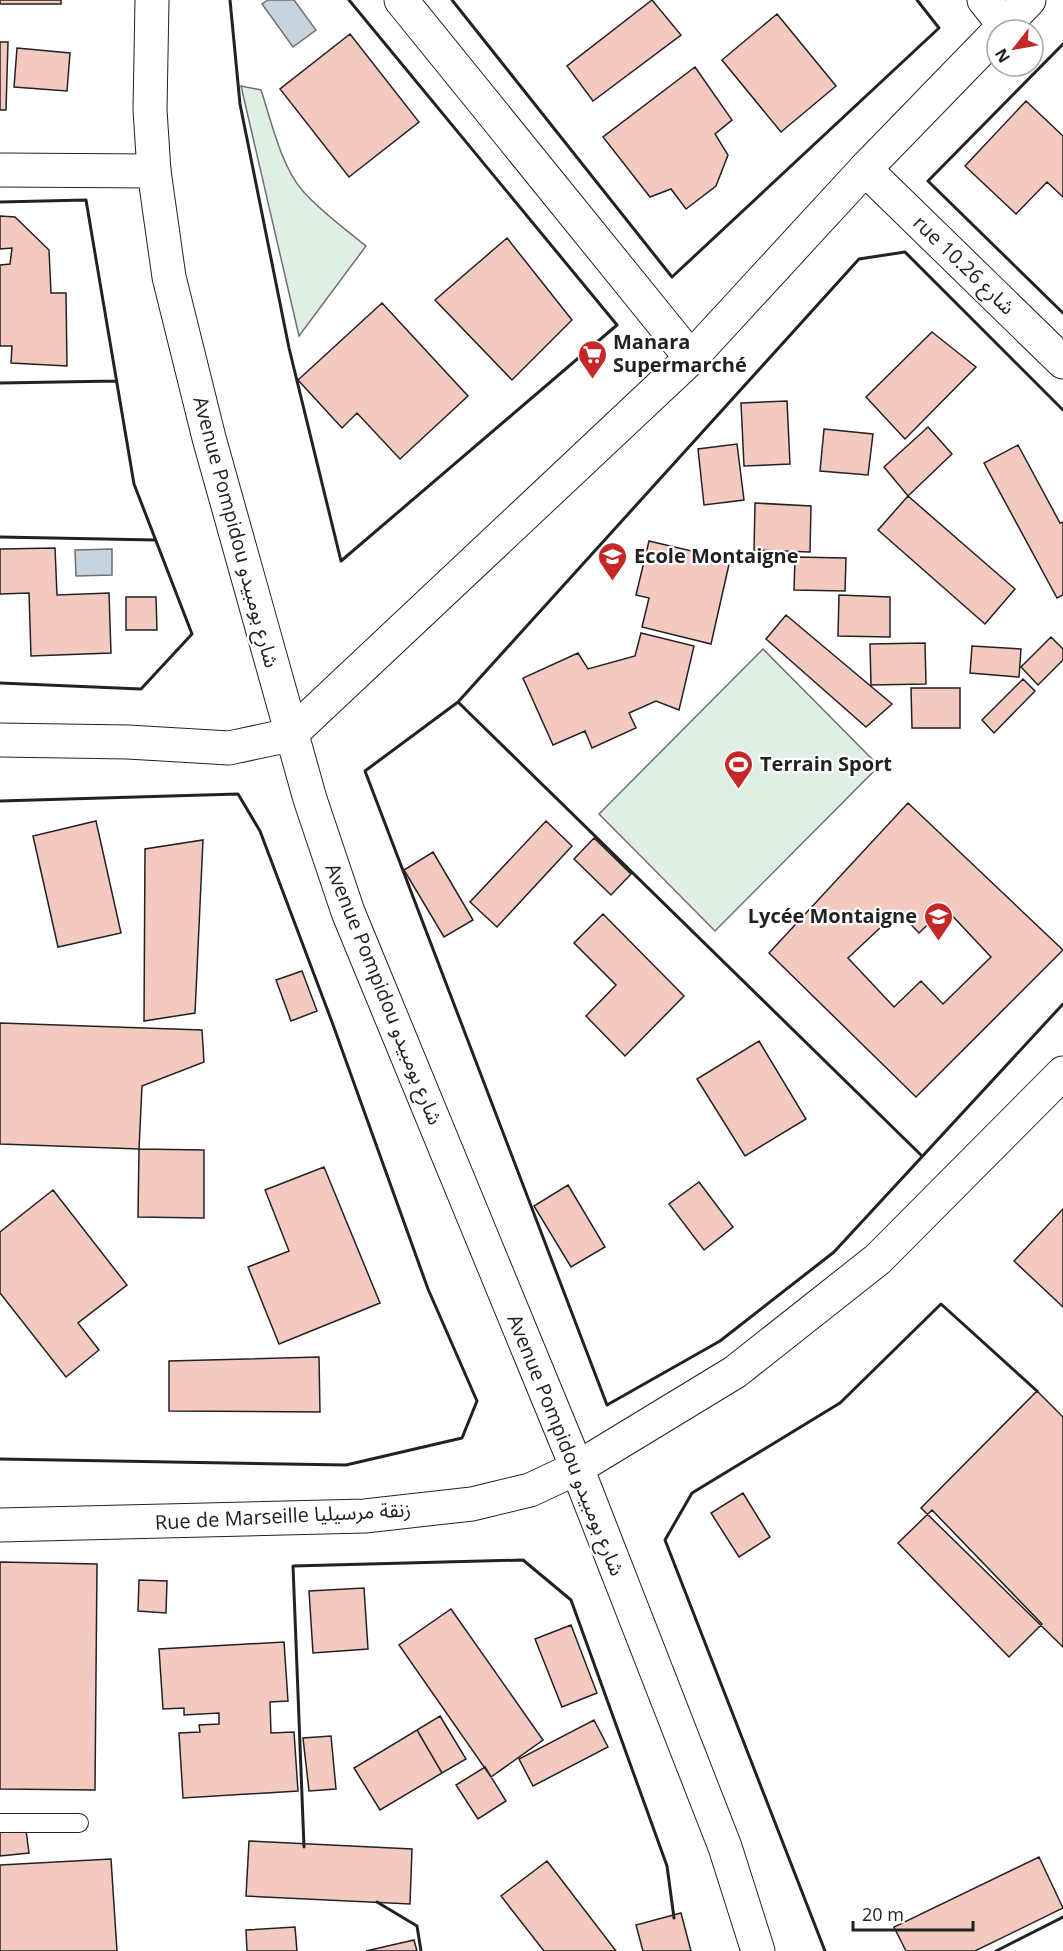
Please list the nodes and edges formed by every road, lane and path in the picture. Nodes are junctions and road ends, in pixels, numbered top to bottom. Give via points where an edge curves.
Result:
1 (152, 0) edge
2 (401, 0) edge
3 (984, 0) edge
4 (1029, 0) edge
5 (994, 18) edge
6 (1012, 18) edge
7 (985, 46) edge
8 (865, 168) junction
9 (0, 170) edge
10 (154, 171) junction
11 (691, 358) junction
12 (1063, 362) edge
13 (291, 735) junction
14 (0, 740) edge
15 (1063, 1073) edge
16 (577, 1468) junction
17 (0, 1525) edge
18 (0, 1823) edge
19 (80, 1823) dead end
20 (758, 1951) edge

1 - 10 street, Avenue Pompidou شارع بومبيدو via 150,110
2 - 11 street
3 - 5 street
4 - 6 street
7 - 8 street
8 - 11 street
8 - 12 street, rue 10.26 شارع
9 - 10 street
10 - 13 street, Avenue Pompidou شارع بومبيدو via 169,277
11 - 13 street
13 - 14 street via 229,748
13 - 16 street, Avenue Pompidou شارع بومبيدو via 348,912
15 - 16 street, Rue de Marseille زنقة مرسيليا via 878,1259 735,1372
16 - 17 street, Rue de Marseille زنقة مرسيليا via 530,1490 472,1504 364,1516
16 - 20 street, Avenue Pompidou شارع بومبيدو via 725,1847
18 - 19 lane

